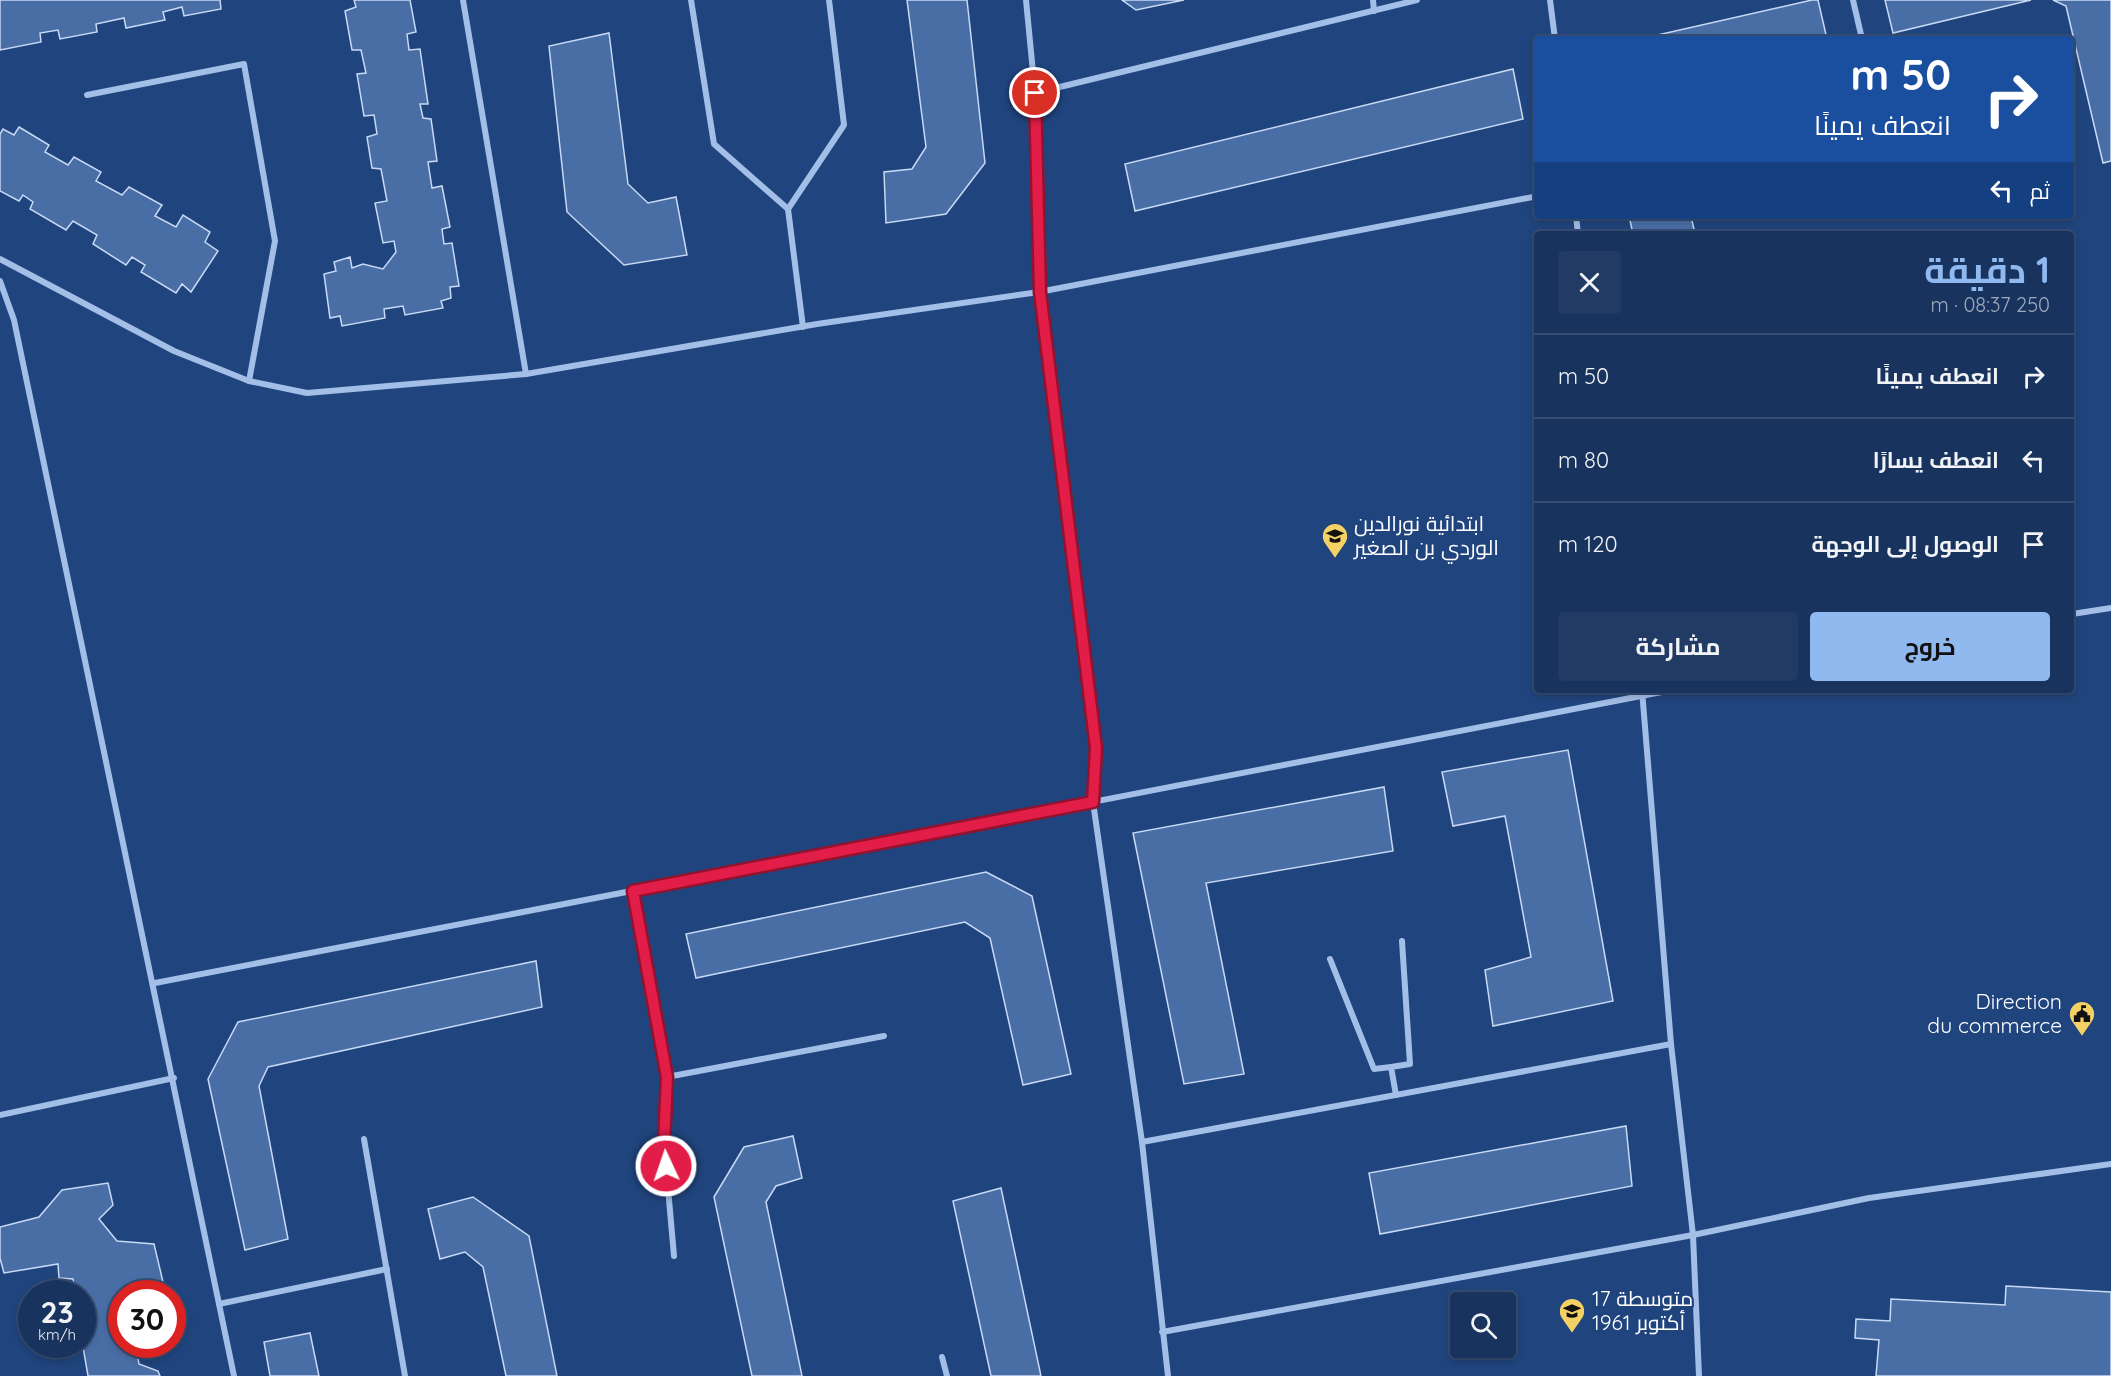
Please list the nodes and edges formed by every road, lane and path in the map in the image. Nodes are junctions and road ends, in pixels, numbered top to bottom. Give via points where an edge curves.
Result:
1 (463, 0) edge
2 (691, 0) edge
3 (829, 0) edge
4 (1026, 0) edge
5 (1373, 0) edge
6 (1417, 0) edge
7 (1550, 0) edge
8 (1853, 0) edge
9 (1374, 11) junction
10 (1555, 36) edge
11 (1861, 36) edge
12 (1035, 93) junction
13 (87, 95) dead end
14 (1534, 197) edge
15 (788, 209) junction
16 (0, 259) edge
17 (0, 282) edge
18 (1040, 292) junction
19 (803, 327) junction
20 (526, 374) junction
21 (249, 381) junction
22 (2111, 608) edge
23 (2074, 614) edge
24 (1642, 693) edge
25 (1093, 802) junction
26 (633, 891) junction
27 (1402, 941) dead end
28 (1330, 959) dead end
29 (155, 983) junction
30 (884, 1036) dead end
31 (1671, 1044) junction
32 (1391, 1067) junction
33 (667, 1077) junction
34 (174, 1078) junction
35 (1396, 1095) junction
36 (0, 1115) edge
37 (364, 1139) dead end
38 (1142, 1142) junction
39 (2111, 1164) edge
40 (1693, 1235) junction
41 (674, 1256) dead end
42 (387, 1269) junction
43 (219, 1304) junction
44 (1162, 1332) junction
45 (942, 1357) dead end
46 (234, 1376) edge
47 (405, 1376) edge
48 (947, 1376) edge
49 (1168, 1376) edge
50 (1699, 1376) edge

1 - 20 street
2 - 15 street via 714,144
3 - 15 street via 844,125
4 - 12 street
5 - 9 street
6 - 9 street
7 - 10 street
8 - 11 street
9 - 12 street
12 - 18 street
13 - 21 street via 244,64 275,241
14 - 18 street
15 - 19 street
16 - 21 street via 174,351
17 - 29 street via 14,320
18 - 19 street
18 - 25 street via 1096,748
19 - 20 street
20 - 21 street via 307,393
22 - 23 street
24 - 25 street
24 - 31 street
25 - 26 street
25 - 38 street
26 - 29 street
26 - 33 street
27 - 32 street via 1410,1064
28 - 32 street via 1374,1070
29 - 34 street
30 - 33 street
31 - 35 street
31 - 40 street
32 - 35 street
33 - 41 street via 664,1143
34 - 36 street
34 - 43 street
35 - 38 street
37 - 42 street
38 - 44 street
39 - 40 street via 1869,1198
40 - 44 street
40 - 50 street
42 - 43 street
42 - 47 street
43 - 46 street
44 - 49 street
45 - 48 street

